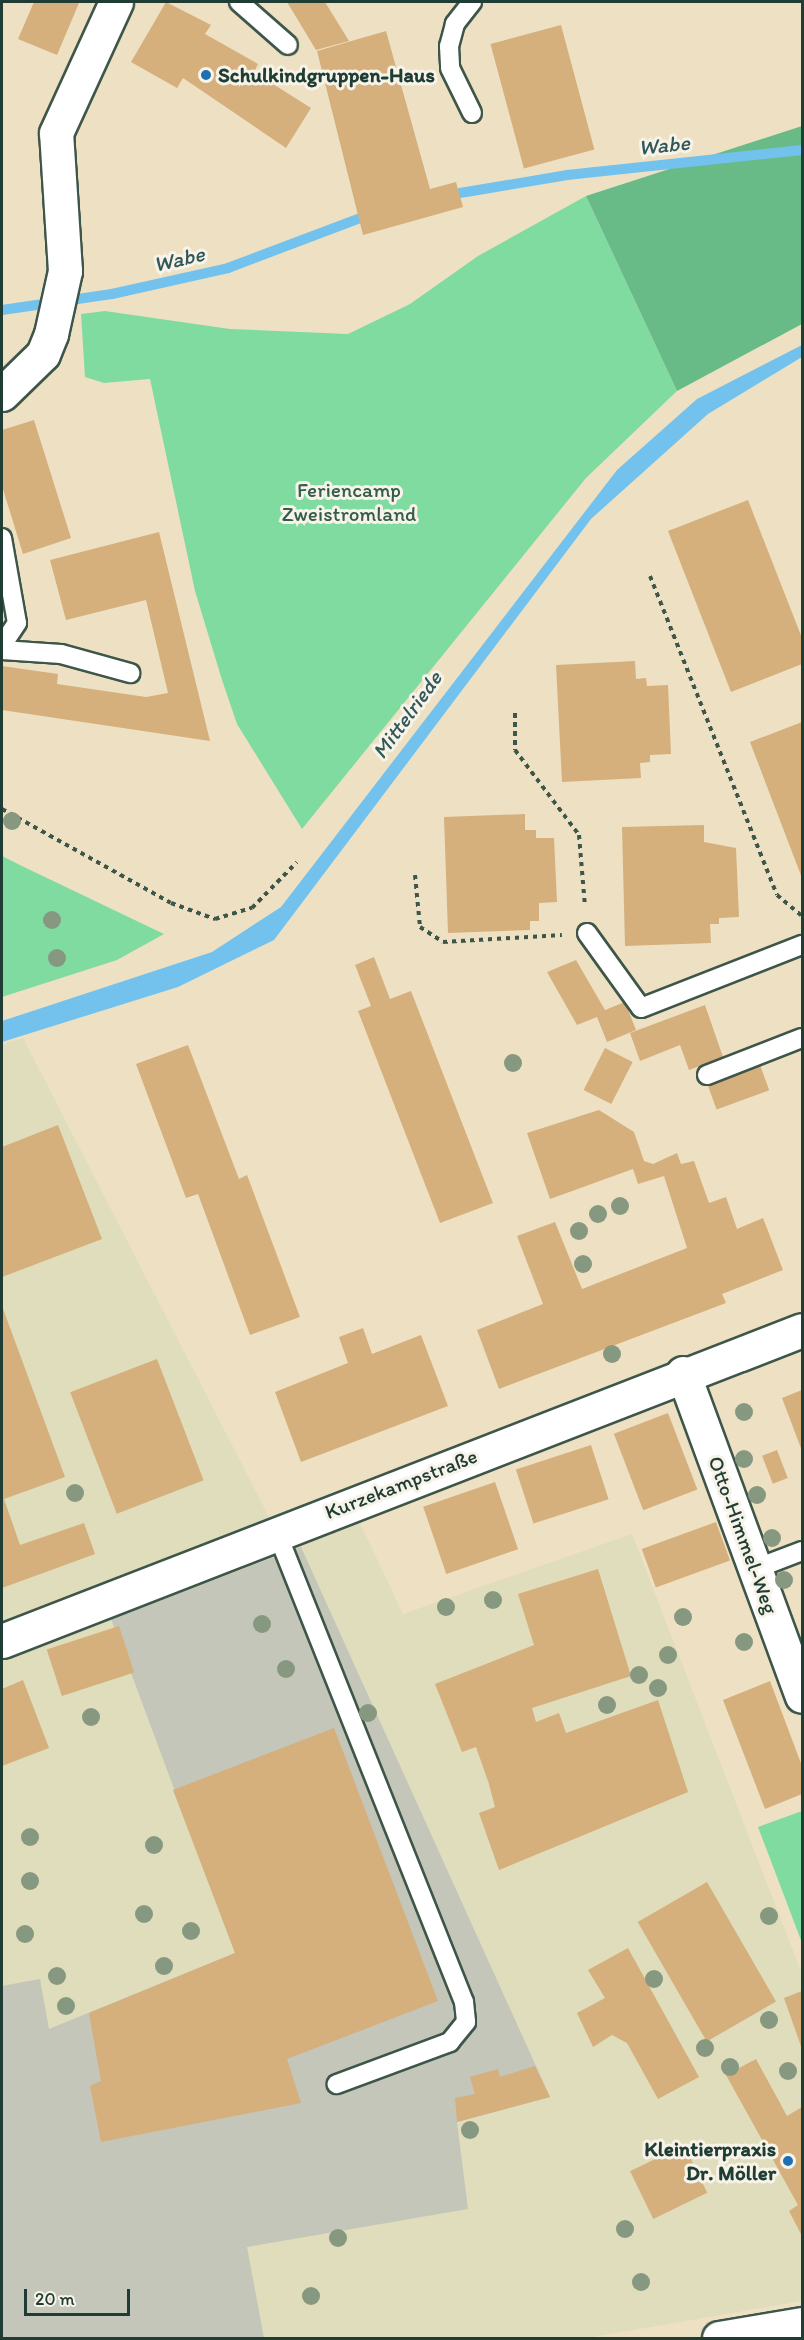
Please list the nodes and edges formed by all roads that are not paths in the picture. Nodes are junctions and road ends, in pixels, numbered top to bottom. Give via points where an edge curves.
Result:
1 (116, 2) edge
2 (239, 2) edge
3 (472, 2) edge
4 (288, 45) dead end
5 (472, 113) dead end
6 (2, 394) edge
7 (2, 538) edge
8 (2, 645) edge
9 (2, 650) edge
10 (130, 673) dead end
11 (587, 933) road end
12 (802, 945) edge
13 (802, 1038) edge
14 (707, 1075) dead end
15 (802, 1330) edge
16 (683, 1373) junction
17 (277, 1533) junction
18 (802, 1551) edge
19 (755, 1569) junction
20 (2, 1641) edge
21 (802, 1696) edge
22 (337, 2084) dead end
23 (802, 2324) edge
24 (720, 2338) edge

1 - 6 street via 56,133 65,271 51,334 43,354
2 - 4 lane
3 - 5 lane via 455,24 449,46 450,68
7 - 8 lane via 17,623
9 - 10 lane via 61,654
11 - 12 lane via 642,1008
13 - 14 lane
15 - 16 street, Kurzekampstraße
16 - 17 street, Kurzekampstraße
16 - 19 street, Otto-Himmel-Weg
17 - 20 street, Kurzekampstraße
17 - 22 lane via 464,2002 466,2022 450,2042
18 - 19 lane
19 - 21 street, Otto-Himmel-Weg
23 - 24 street

